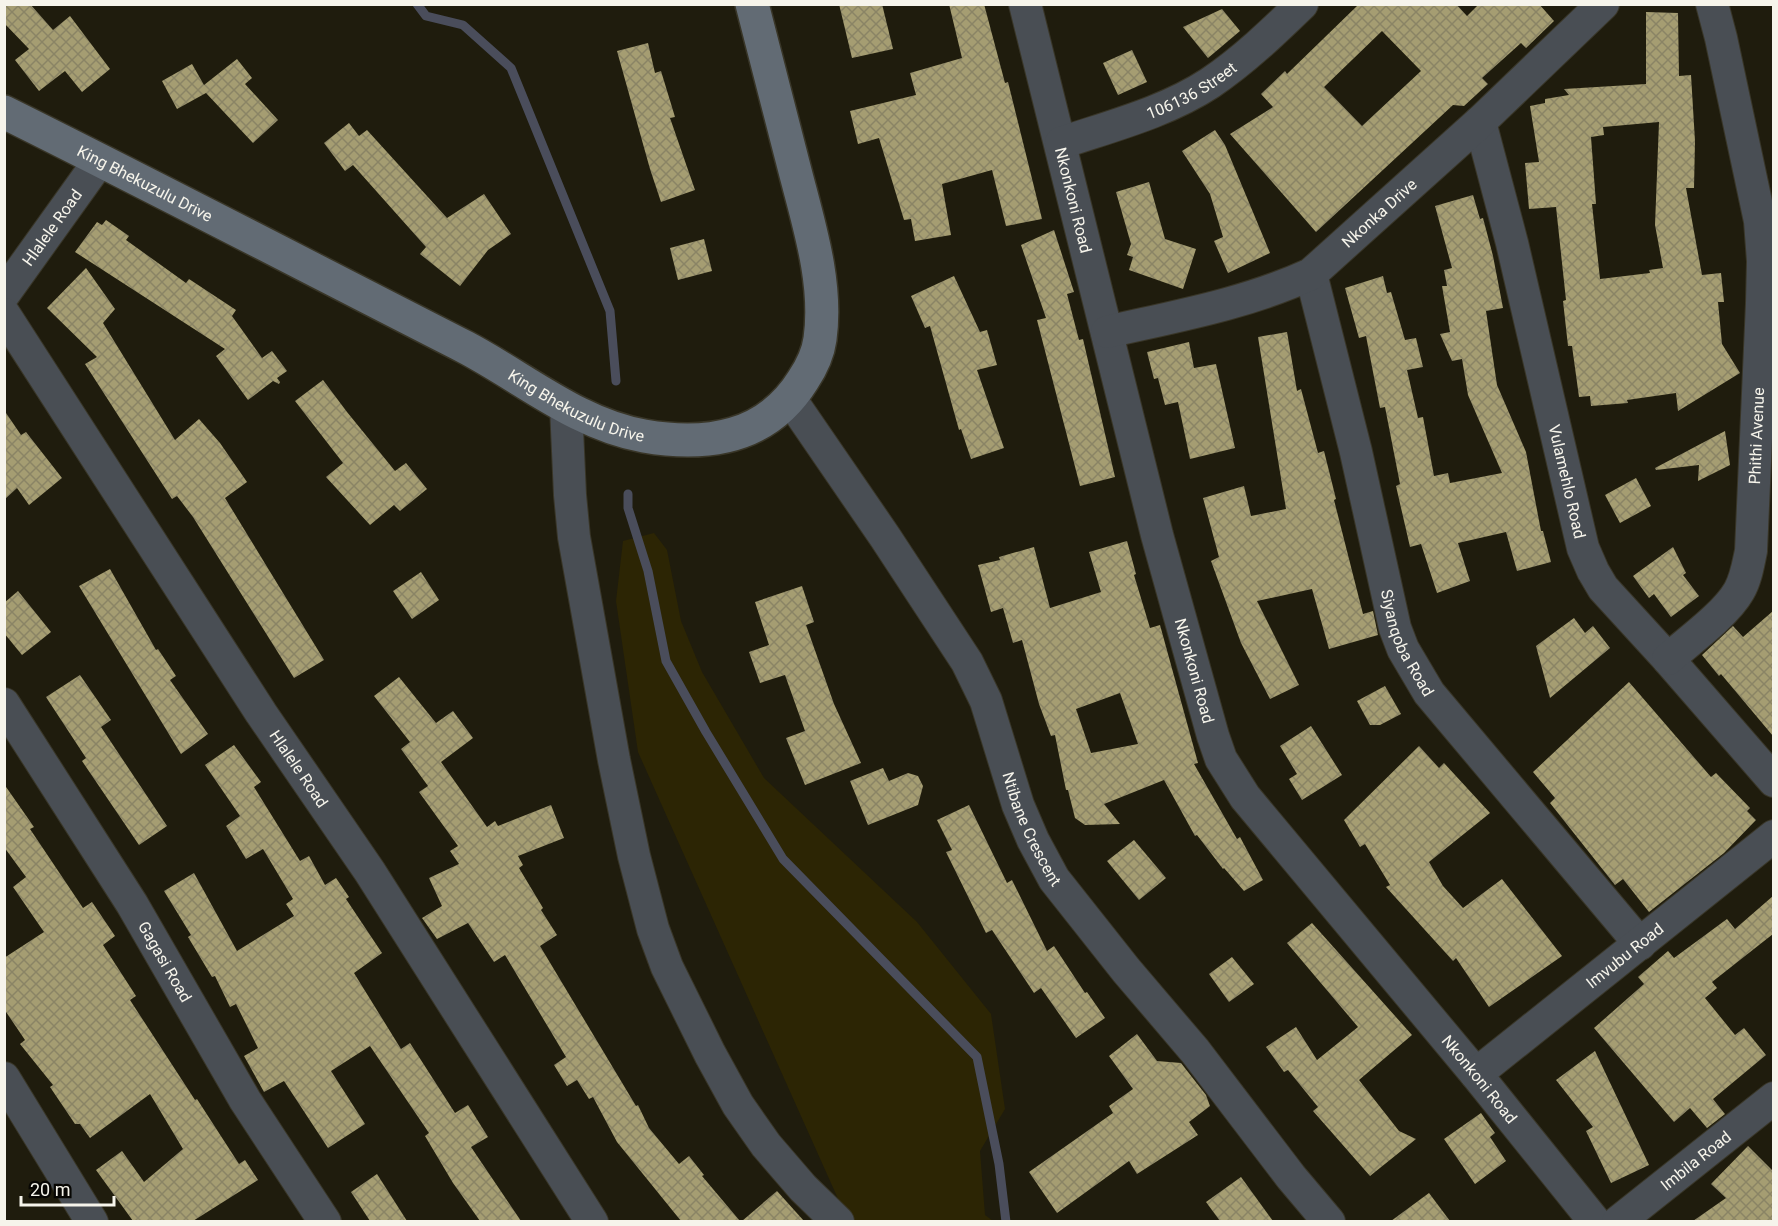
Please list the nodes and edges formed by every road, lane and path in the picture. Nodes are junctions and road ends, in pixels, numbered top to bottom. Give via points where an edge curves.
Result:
1 (752, 4) edge
2 (1025, 4) edge
3 (1302, 4) edge
4 (1603, 4) edge
5 (1712, 4) edge
6 (4, 112) edge
7 (1480, 122) junction
8 (1060, 143) junction
9 (100, 160) junction
10 (1311, 274) junction
11 (4, 294) edge
12 (4, 314) edge
13 (1107, 332) junction
14 (791, 400) junction
15 (567, 407) junction
16 (1668, 659) junction
17 (4, 704) edge
18 (1773, 782) edge
19 (1773, 836) edge
20 (1640, 944) junction
21 (1476, 1074) junction
22 (4, 1078) edge
23 (1768, 1113) edge
24 (92, 1221) edge
25 (325, 1221) edge
26 (592, 1221) edge
27 (838, 1221) edge
28 (1329, 1221) edge
29 (1595, 1221) edge
30 (1618, 1221) edge

1 - 14 street, King Bhekuzulu Drive via 808,222 822,304 820,341 812,366
2 - 8 street, Nkonkoni Road
3 - 8 street, 106136 Street via 1253,50 1200,89 1144,115
4 - 7 street, Nkonka Drive
5 - 16 street, Phithi Avenue via 1760,221 1763,261 1751,551 1746,574 1727,607
6 - 9 street, King Bhekuzulu Drive
7 - 10 street, Nkonka Drive
7 - 16 street, Vulamehlo Road via 1583,548 1603,588
8 - 13 street, Nkonkoni Road
9 - 11 street, Hlalele Road
9 - 15 street, King Bhekuzulu Drive via 489,360
10 - 13 street, Nkonka Drive via 1236,303
10 - 20 street, Siyanqoba Road via 1403,649 1429,693
12 - 26 street, Hlalele Road via 261,713 370,872
13 - 21 street, Nkonkoni Road via 1157,535 1221,759 1245,797
14 - 15 street, King Bhekuzulu Drive via 746,430 714,439 681,441 609,427
14 - 28 street, Ntibane Crescent via 967,662 986,701 1018,805 1054,879
15 - 27 street via 574,537 614,760 653,929 667,967 738,1106 802,1188
16 - 18 street, Vulamehlo Road
17 - 25 street, Gagasi Road via 132,904 245,1100
19 - 20 street, Imvubu Road
20 - 21 street, Imvubu Road
21 - 29 street, Nkonkoni Road
22 - 24 street
23 - 30 street, Imbila Road

